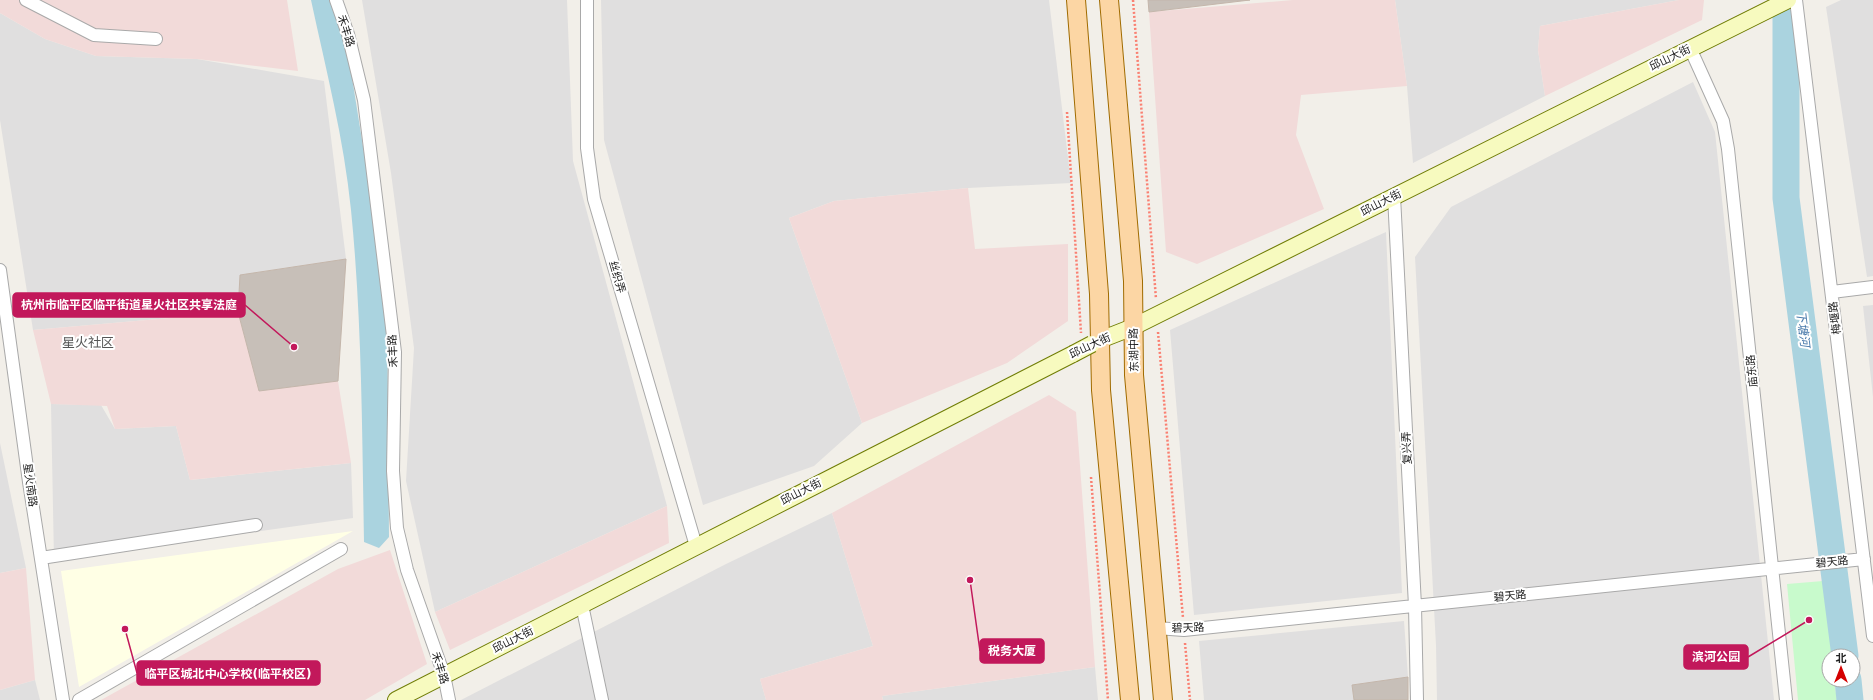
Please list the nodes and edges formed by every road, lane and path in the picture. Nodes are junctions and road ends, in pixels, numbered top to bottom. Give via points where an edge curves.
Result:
1 (26, 0) edge
2 (336, 0) edge
3 (587, 0) edge
4 (1076, 0) edge
5 (1109, 0) edge
6 (1133, 0) edge
7 (1788, 0) edge
8 (1796, 0) edge
9 (156, 39) dead end
10 (1690, 48) junction
11 (1394, 196) junction
12 (0, 270) edge
13 (1, 286) edge
14 (1873, 287) edge
15 (1832, 292) junction
16 (1157, 315) junction
17 (1133, 327) junction
18 (1096, 342) junction
19 (256, 525) dead end
20 (696, 546) junction
21 (340, 549) dead end
22 (41, 558) junction
23 (1864, 559) junction
24 (1773, 569) junction
25 (582, 605) junction
26 (1415, 606) junction
27 (1156, 628) junction
28 (1184, 630) junction
29 (1873, 636) edge
30 (444, 675) junction
31 (63, 700) edge
32 (79, 700) edge
33 (396, 700) edge
34 (449, 700) edge
35 (602, 700) edge
36 (1130, 700) edge
37 (1163, 700) edge
38 (1190, 700) edge
39 (1417, 700) edge
40 (1786, 700) edge

1 - 9 street via 94,35
2 - 30 street, 禾丰路 via 348,34 364,100 395,352 393,471 397,528 407,570
3 - 20 street, 丝织弄 via 587,148 594,199
4 - 18 main road via 1099,294
5 - 17 main road, 东湖中路 via 1133,281
6 - 16 path
7 - 10 main road, 邱山大街
8 - 15 street, 梅堰路
10 - 11 main road, 邱山大街
10 - 24 street, 庙东路 via 1723,121 1728,149
11 - 16 main road, 邱山大街
11 - 26 street, 复兴弄
12 - 13 street, 星火南路
13 - 22 street, 星火南路
14 - 15 street
15 - 23 street, 梅堰路
16 - 17 main road, 邱山大街
16 - 28 path
17 - 18 main road, 邱山大街
17 - 27 main road, 东湖中路 via 1134,376
18 - 20 main road, 邱山大街, bridge
18 - 36 main road
19 - 22 street
20 - 25 main road, 邱山大街
21 - 32 street
22 - 31 street, 星火南路
23 - 24 street, 碧天路
23 - 29 street, 梅堰路
24 - 26 street, 碧天路
24 - 40 street, 庙东路
25 - 30 main road, 邱山大街
25 - 35 street
26 - 28 street, 碧天路
26 - 39 street, 复兴弄
27 - 28 street, 碧天路
27 - 37 main road, 东湖中路
28 - 38 path
30 - 33 main road, 邱山大街
30 - 34 street, 禾丰路

